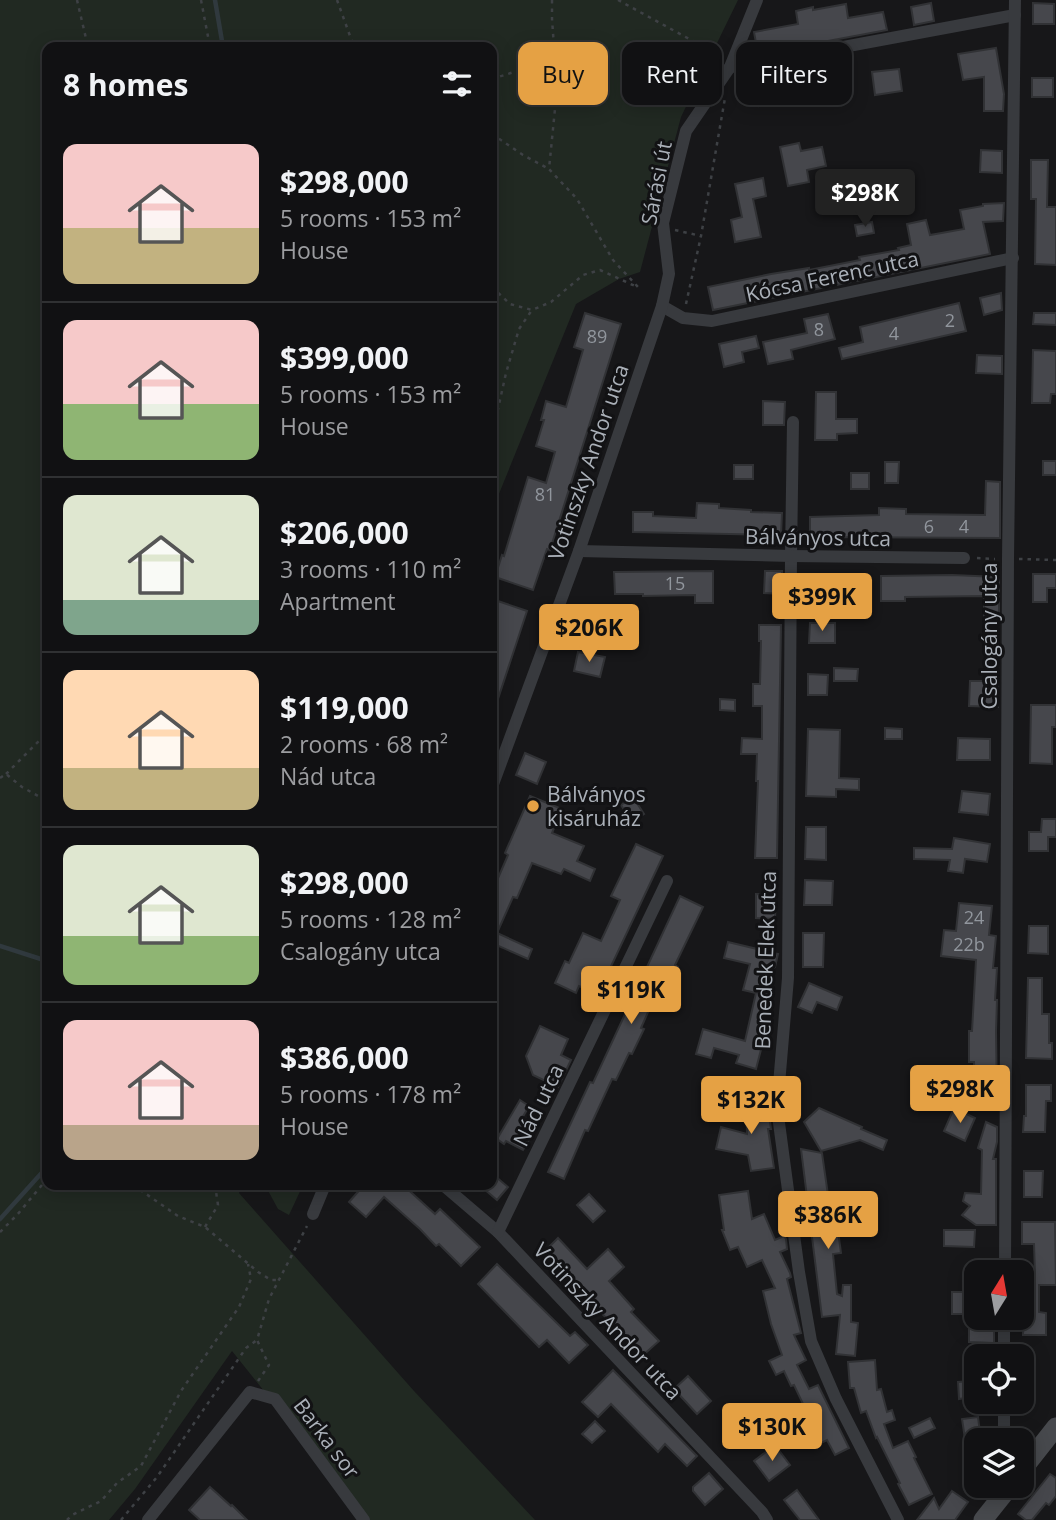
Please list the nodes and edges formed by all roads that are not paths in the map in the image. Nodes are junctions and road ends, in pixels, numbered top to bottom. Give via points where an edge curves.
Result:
1 (757, 0) edge
2 (1015, 0) edge
3 (1015, 15) junction
4 (730, 67) junction
5 (1013, 258) junction
6 (662, 306) junction
7 (793, 422) dead end
8 (579, 551) junction
9 (791, 556) junction
10 (964, 558) road end
11 (497, 773) edge
12 (667, 881) dead end
13 (323, 1190) edge
14 (449, 1190) edge
15 (313, 1214) road end
16 (498, 1232) junction
17 (1004, 1260) edge
18 (1056, 1427) edge
19 (1034, 1455) edge
20 (999, 1498) edge
21 (155, 1517) edge
22 (364, 1520) edge
23 (767, 1520) edge
24 (898, 1520) edge
25 (983, 1520) edge

1 - 4 street, Sárási út
2 - 3 street, Csalogány utca
3 - 4 street
3 - 5 street, Csalogány utca
4 - 6 street, Sárási út via 687,131 663,223 669,274
5 - 6 street, Kócsa Ferenc utca via 712,321 683,318
5 - 17 street, Csalogány utca
6 - 8 street, Votinszky Andor utca
7 - 9 street, Benedek Elek utca
8 - 9 street, Bálványos utca
8 - 11 street, Votinszky Andor utca
9 - 10 street, Bálványos utca
9 - 24 street, Benedek Elek utca via 788,978 777,1108 811,1341
12 - 16 street, Nád utca
13 - 15 street
14 - 16 street, Votinszky Andor utca
16 - 23 street, Votinszky Andor utca
18 - 19 main road
20 - 25 main road
21 - 22 street, Barka sor via 250,1392 275,1399

